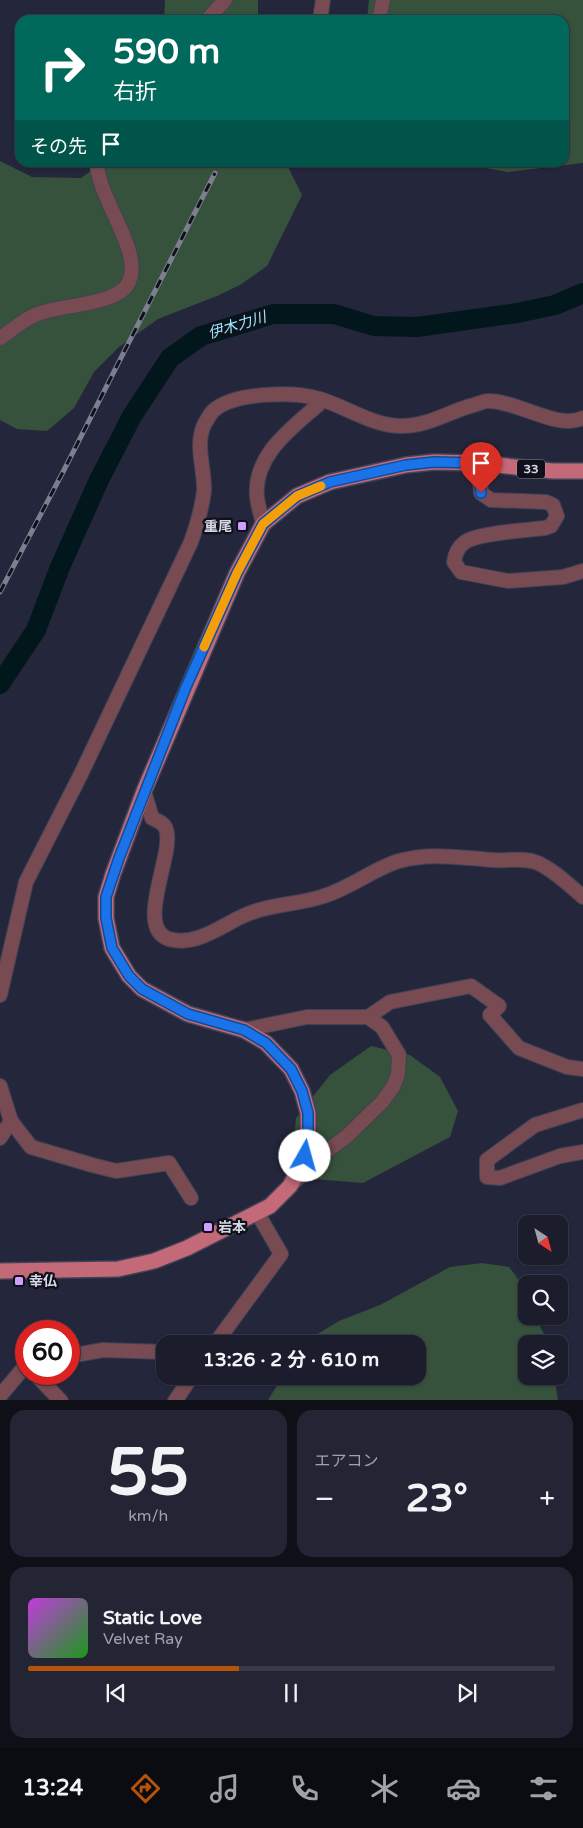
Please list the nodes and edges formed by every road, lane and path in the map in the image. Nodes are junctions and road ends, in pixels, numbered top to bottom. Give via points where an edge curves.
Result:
1 (225, 0) edge
2 (323, 0) edge
3 (383, 0) edge
4 (212, 15) edge
5 (321, 15) edge
6 (380, 15) edge
7 (98, 167) edge
8 (0, 338) edge
9 (319, 399) junction
10 (583, 418) edge
11 (478, 463) junction
12 (583, 471) edge
13 (263, 524) junction
14 (583, 570) edge
15 (144, 791) junction
16 (583, 897) edge
17 (0, 995) edge
18 (368, 1017) junction
19 (244, 1030) junction
20 (583, 1069) edge
21 (0, 1086) edge
22 (583, 1110) edge
23 (11, 1121) junction
24 (0, 1138) edge
25 (583, 1152) edge
26 (290, 1186) junction
27 (191, 1198) dead end
28 (258, 1214) junction
29 (0, 1271) edge
30 (222, 1335) edge
31 (156, 1352) edge
32 (80, 1354) edge
33 (15, 1378) edge
34 (46, 1385) edge
35 (186, 1385) edge
36 (0, 1396) edge
37 (61, 1400) edge
38 (175, 1400) edge

1 - 4 street
2 - 5 street
3 - 6 street
7 - 8 street via 103,190 127,247 133,273 126,289 115,297 34,315
9 - 10 street via 362,418 401,426 427,423 488,401 518,406 564,422
9 - 13 street via 319,404 275,442 261,471 257,496
9 - 17 street via 294,395 253,396 231,401 213,411 204,425 200,440 204,490 194,534 26,882
11 - 12 main road, 33
11 - 13 main road, 33 via 406,465 330,482 297,496
11 - 14 street via 481,493 492,500 546,502 553,505 558,516 546,528 464,542 455,553 454,562 461,572 508,581 563,577
13 - 15 main road, 33 via 237,573
15 - 16 street via 152,818 166,829 168,841 154,908 160,934 169,939 189,939 220,929 244,915 322,897 398,861 438,854 536,862 551,870
15 - 19 main road, 33 via 106,897 112,948 129,976 142,989 188,1014
18 - 19 street via 307,1017
18 - 20 street via 390,1002 471,986 499,1006 490,1015 519,1048 566,1067
18 - 26 street via 382,1027 399,1055 398,1074 393,1087 346,1137 321,1155
19 - 26 main road, 33 via 279,1055 291,1069 302,1091 308,1113 308,1138 305,1156
21 - 23 street
22 - 25 street via 535,1125 488,1160 487,1177 500,1178 560,1156
23 - 24 street
23 - 27 street via 31,1147 92,1165 116,1171 170,1163
26 - 28 main road, 33
28 - 29 main road, 33 via 154,1261 118,1269
28 - 30 street via 281,1254
31 - 32 street via 103,1350
33 - 36 street
34 - 37 street
35 - 38 street

